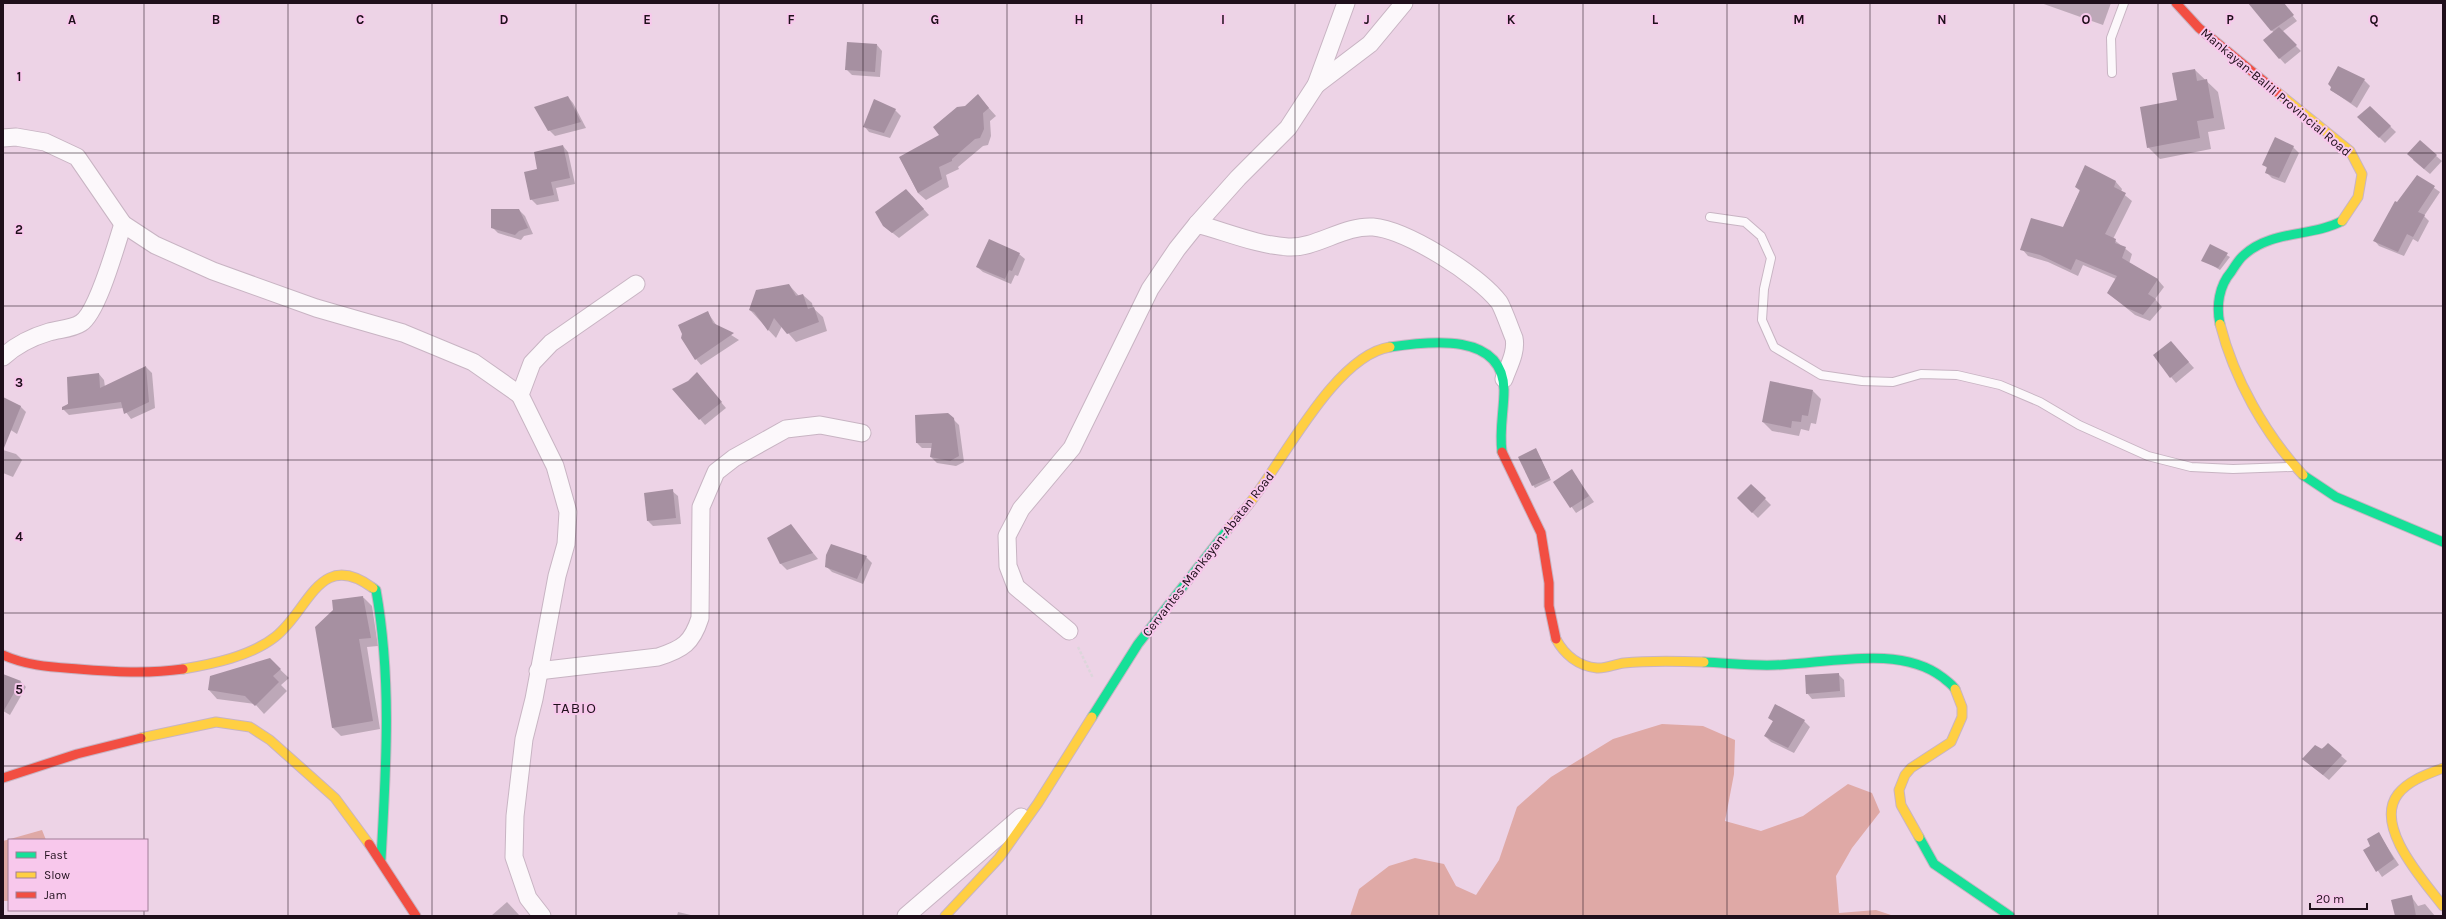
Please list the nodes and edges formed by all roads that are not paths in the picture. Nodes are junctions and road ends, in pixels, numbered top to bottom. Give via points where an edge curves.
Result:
1 (1346, 3) edge
2 (1404, 3) edge
3 (2124, 3) edge
4 (2176, 3) edge
5 (2112, 73) dead end
6 (1316, 85) junction
7 (3, 138) edge
8 (1710, 217) dead end
9 (123, 224) junction
10 (1197, 224) junction
11 (636, 284) dead end
12 (3, 357) edge
13 (1504, 379) junction
14 (520, 396) junction
15 (862, 433) dead end
16 (2294, 467) junction
17 (2443, 542) edge
18 (1069, 631) road end
19 (3, 655) edge
20 (538, 671) junction
21 (2443, 768) edge
22 (3, 778) edge
23 (1038, 803) junction
24 (381, 859) junction
25 (2443, 906) edge
26 (416, 916) edge
27 (542, 916) edge
28 (906, 916) edge
29 (945, 916) edge
30 (2010, 916) edge

1 - 6 street
2 - 6 street via 1370,44
3 - 5 lane via 2111,38
4 - 16 main road, Mankayan-Balili Provincial Road via 2199,28 2227,52 2350,151 2362,174 2358,197 2345,220 2331,227 2272,240 2255,247 2244,255 2225,279 2220,292 2220,322 2235,365 2249,397
6 - 10 street via 1288,128
7 - 9 street via 16,137 45,142 77,157
8 - 16 lane via 1745,222 1762,236 1771,258 1764,289 1762,320 1774,347 1820,375 1893,382 1921,374 1957,375 2000,385 2040,402 2078,425 2148,456 2191,467
9 - 12 street via 107,274 87,318 73,327 25,341
9 - 14 street via 155,245 213,270 316,308 403,333 473,362
10 - 13 street via 1257,243 1289,248 1348,230 1373,227 1407,237 1468,274 1499,303 1514,339 1514,350
10 - 18 street via 1150,289 1072,448 1021,509 1007,536 1008,566 1016,587
11 - 14 street via 551,342 532,363
13 - 23 main road, Cervantes-Mankayan-Abatan Road via 1501,368 1484,352 1454,342 1394,345 1382,348 1353,365 1333,385 1255,497 1213,546 1138,644
13 - 30 main road via 1500,421 1503,455 1540,533 1549,583 1553,634 1562,651 1577,662 1597,668 1663,660 1774,665 1877,658 1906,660 1936,672 1954,685 1962,707 1962,717 1951,742 1906,774 1899,790 1901,805 1934,864
14 - 20 street via 555,466 568,512 566,544 556,576
15 - 20 street via 820,426 786,429 734,458 716,472 701,506 700,618 688,643 676,651 658,657
16 - 17 main road, Mankayan-Balili Provincial Road via 2308,480 2336,497
19 - 24 main road via 33,664 61,668 138,674 169,671 250,650 274,638 291,623 316,587 331,576 343,573 359,578 376,590 381,614 388,701
20 - 27 street via 524,739 515,816 514,857 528,898
21 - 25 main road via 2415,779 2395,798 2390,815 2395,836
22 - 24 main road via 77,754 171,730 216,722 250,727 270,740 335,798
23 - 28 street
23 - 29 main road, Cervantes-Mankayan-Abatan Road via 999,858
24 - 26 main road

